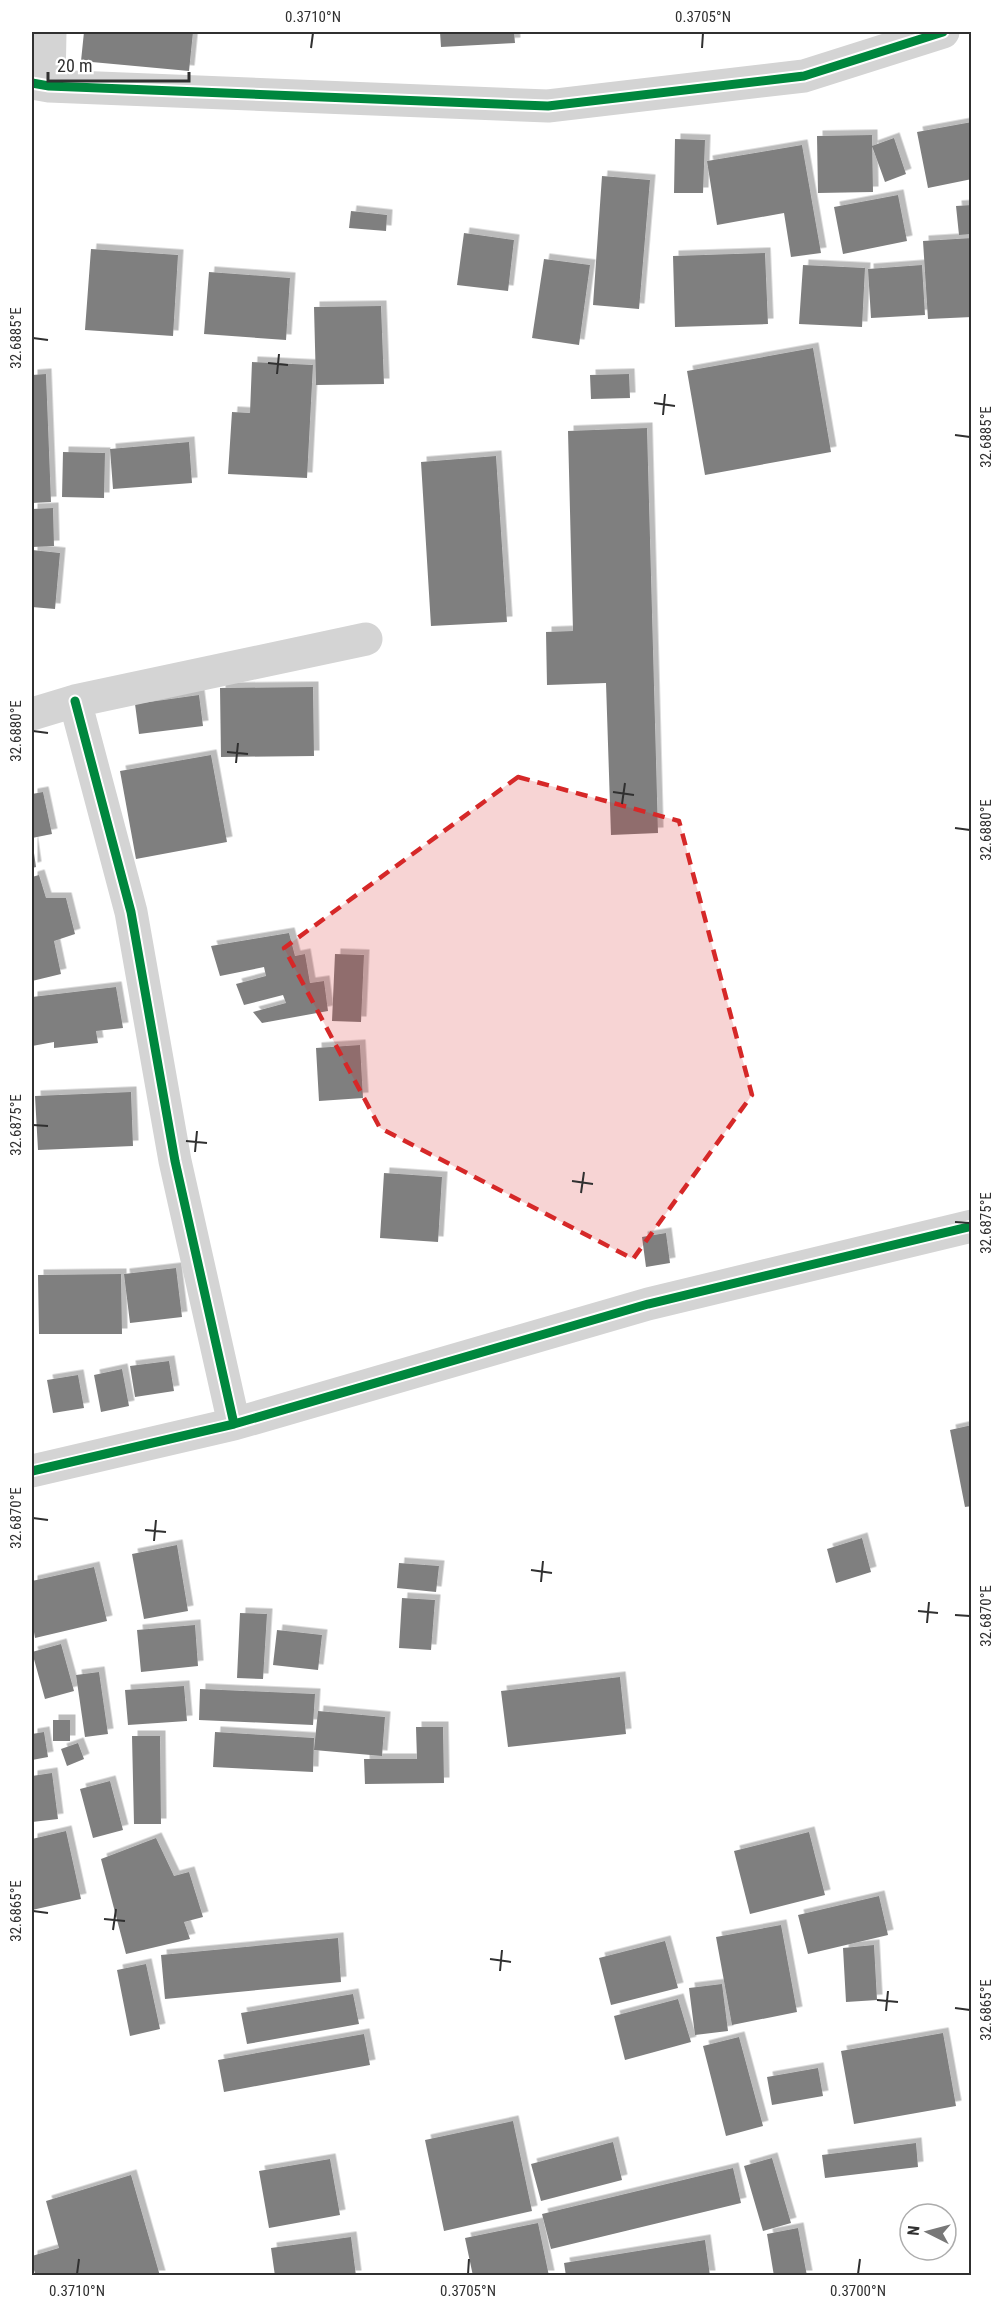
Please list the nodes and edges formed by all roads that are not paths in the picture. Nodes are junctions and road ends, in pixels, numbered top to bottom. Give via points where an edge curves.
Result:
1 (50, 32) edge
2 (943, 32) edge
3 (40, 85) edge
4 (366, 639) dead end
5 (75, 701) junction
6 (32, 714) edge
7 (972, 1226) edge
8 (234, 1424) junction
9 (32, 1471) edge

1 - 3 street
2 - 3 street via 804,76 548,106
4 - 5 street
5 - 6 street
5 - 8 street via 130,912 176,1161
7 - 8 street via 648,1304
8 - 9 street

